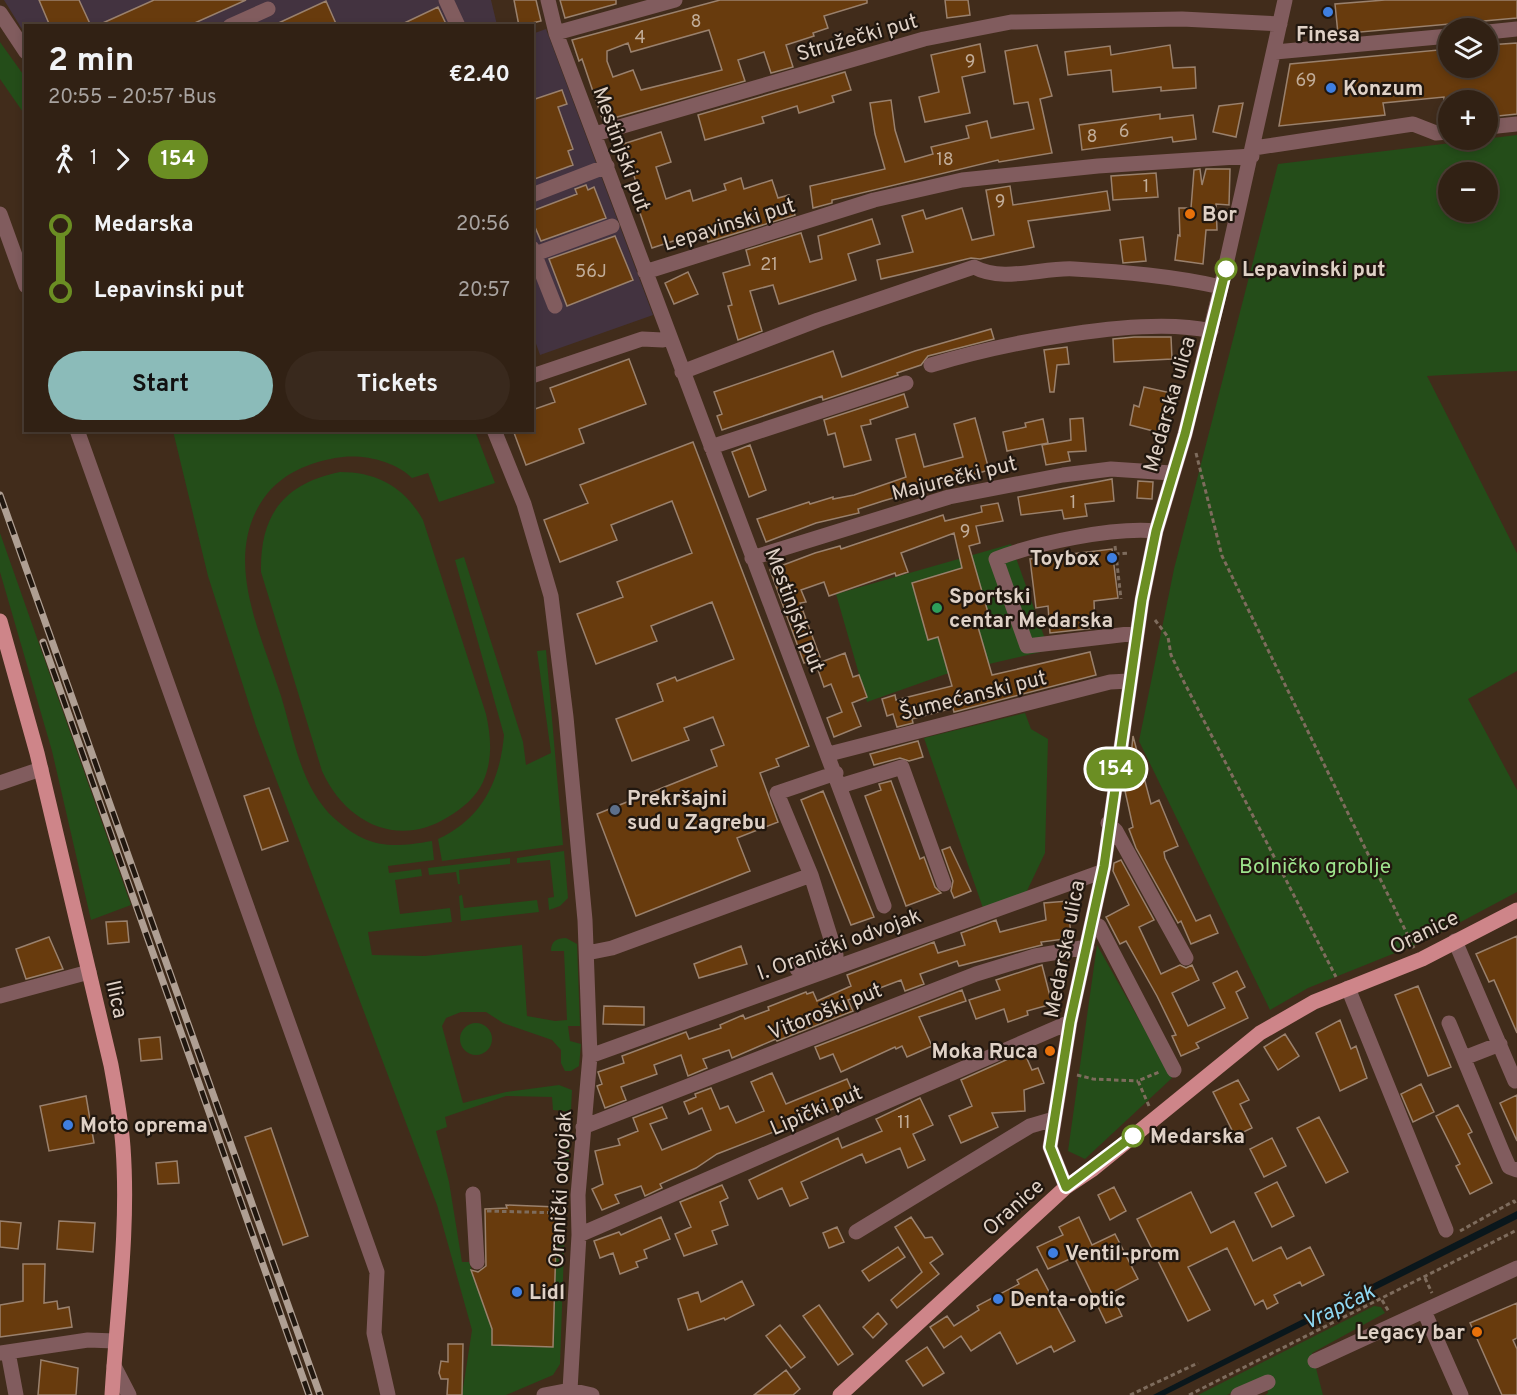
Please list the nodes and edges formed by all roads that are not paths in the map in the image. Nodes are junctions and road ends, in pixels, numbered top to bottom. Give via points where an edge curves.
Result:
1 (446, 0) edge
2 (548, 0) edge
3 (675, 0) edge
4 (1285, 0) edge
5 (268, 9) dead end
6 (0, 13) edge
7 (234, 24) edge
8 (457, 24) edge
9 (1280, 24) junction
10 (1517, 29) edge
11 (1498, 31) edge
12 (556, 33) junction
13 (1438, 37) edge
14 (24, 49) edge
15 (1275, 52) junction
16 (1517, 124) edge
17 (1498, 126) edge
18 (1438, 133) edge
19 (595, 134) junction
20 (1253, 152) junction
21 (606, 166) junction
22 (534, 194) edge
23 (0, 214) edge
24 (612, 226) dead end
25 (534, 251) edge
26 (645, 272) junction
27 (24, 280) edge
28 (1221, 287) junction
29 (555, 306) dead end
30 (1211, 331) junction
31 (663, 340) dead end
32 (931, 365) dead end
33 (682, 372) junction
34 (534, 375) edge
35 (906, 383) dead end
36 (78, 432) edge
37 (495, 432) edge
38 (711, 447) junction
39 (1171, 473) junction
40 (1156, 531) junction
41 (752, 558) junction
42 (0, 621) edge
43 (1137, 633) junction
44 (1129, 681) junction
45 (829, 754) junction
46 (41, 770) junction
47 (838, 779) junction
48 (0, 783) edge
49 (1108, 823) junction
50 (1101, 872) junction
51 (811, 875) junction
52 (944, 884) dead end
53 (884, 906) dead end
54 (1517, 910) edge
55 (1092, 924) junction
56 (1455, 941) junction
57 (1087, 947) junction
58 (587, 952) junction
59 (1186, 958) dead end
60 (797, 969) dead end
61 (89, 972) junction
62 (1343, 985) junction
63 (0, 996) edge
64 (1070, 1022) junction
65 (1449, 1023) dead end
66 (1500, 1044) junction
67 (590, 1056) junction
68 (1464, 1058) junction
69 (1173, 1068) road end
70 (1515, 1081) dead end
71 (1054, 1119) junction
72 (583, 1127) junction
73 (1517, 1170) edge
74 (1066, 1187) junction
75 (473, 1194) dead end
76 (1446, 1230) road end
77 (856, 1232) dead end
78 (579, 1236) junction
79 (477, 1262) dead end
80 (1517, 1268) edge
81 (1424, 1311) junction
82 (115, 1341) junction
83 (4, 1353) edge
84 (1315, 1360) dead end
85 (114, 1366) junction
86 (1268, 1382) dead end
87 (570, 1390) junction
88 (16, 1395) edge
89 (112, 1395) edge
90 (129, 1395) edge
91 (388, 1395) edge
92 (544, 1395) edge
93 (592, 1395) edge
94 (840, 1395) edge
95 (1240, 1395) edge
96 (1461, 1395) edge

1 - 8 street
2 - 12 street, Mestinjski put
3 - 12 street
4 - 9 street, Medarska ulica
5 - 7 street
6 - 14 street
9 - 15 street, Medarska ulica
9 - 19 street, Stružečki put via 1182,19 1011,22 924,39
10 - 11 street
12 - 19 street, Mestinjski put
13 - 15 street
15 - 20 street, Medarska ulica
16 - 17 street
18 - 20 street, Lepavinski put via 1413,124
19 - 21 street, Mestinjski put
20 - 26 street, Lepavinski put via 962,180 874,200
20 - 28 street, Medarska ulica
21 - 22 street
21 - 26 street, Mestinjski put
23 - 27 street
24 - 25 street
25 - 29 street
26 - 33 street, Mestinjski put
28 - 30 street, Medarska ulica
28 - 33 street via 1165,276 1071,269 987,274 974,267
30 - 32 street via 1172,325 1083,334 972,352
30 - 39 street, Medarska ulica
31 - 34 street via 642,339
33 - 38 street, Mestinjski put
35 - 38 street
36 - 91 street via 377,1272 374,1333
37 - 58 street, Oranički odvojak via 524,504 551,596
38 - 41 street, Mestinjski put
39 - 40 street, Medarska ulica
39 - 41 street, Majurečki put via 1111,469 949,497
40 - 43 street, Medarska ulica
40 - 43 street via 1118,532 1039,546 996,559 1027,646
41 - 45 street, Mestinjski put
42 - 46 main road, Ilica
43 - 44 street, Medarska ulica
44 - 45 street, Šumećanski put via 1110,682
44 - 49 street, Medarska ulica
45 - 47 street, Mestinjski put
46 - 48 street
46 - 61 main road, Ilica
47 - 51 street via 777,793
47 - 52 street via 903,767
47 - 53 street, Mestinjski put
49 - 50 street, Medarska ulica
49 - 59 street
50 - 55 street, Medarska ulica
50 - 67 street, I. Oranički odvojak
51 - 58 street via 612,948
51 - 60 street via 836,955
54 - 56 main road, Oranice
55 - 57 street, Medarska ulica
55 - 69 street via 1099,926
56 - 62 main road, Oranice via 1402,968
56 - 66 street
57 - 64 street, Medarska ulica
57 - 72 street, Vitoroški put via 1035,956 976,974
58 - 67 street, Oranički odvojak
61 - 63 street
61 - 82 main road, Ilica via 111,1065 123,1148
62 - 74 main road, Oranice via 1260,1034 1094,1169
62 - 76 street
64 - 71 street, Medarska ulica
64 - 78 street, Lipički put
65 - 68 street
66 - 68 street
66 - 70 street
67 - 72 street, Oranički odvojak
68 - 73 street via 1509,1167
71 - 74 street, Medarska ulica via 1050,1147
71 - 77 street via 1030,1126
72 - 78 street, Oranički odvojak
74 - 94 main road, Oranice
75 - 79 street
78 - 87 street, Oranički odvojak
80 - 81 street
81 - 84 street
81 - 96 street
82 - 83 street via 88,1340
82 - 85 main road, Ilica
83 - 88 street
85 - 89 main road, Ilica
85 - 90 street
86 - 95 street
87 - 92 street
87 - 93 street

